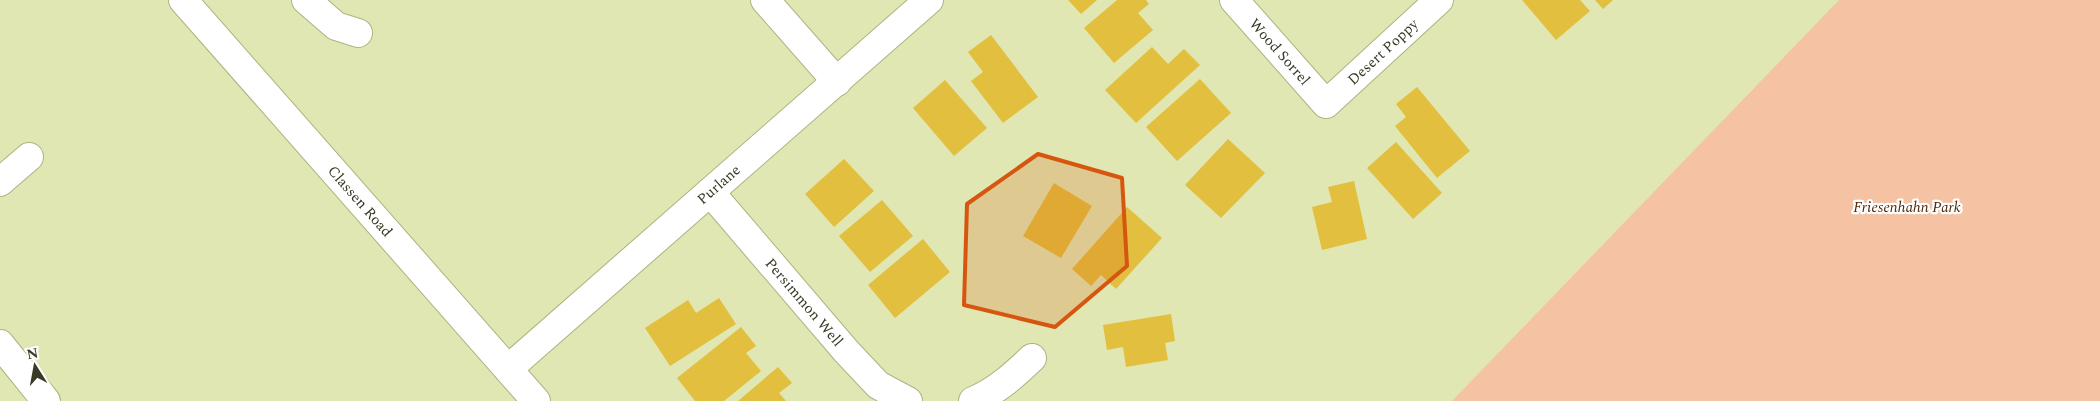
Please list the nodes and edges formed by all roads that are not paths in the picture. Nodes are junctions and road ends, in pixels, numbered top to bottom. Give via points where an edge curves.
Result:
1 (183, 0) edge
2 (306, 0) edge
3 (765, 0) edge
4 (929, 0) edge
5 (1234, 0) edge
6 (1440, 0) edge
7 (358, 33) dead end
8 (837, 82) junction
9 (1326, 104) joint
10 (29, 157) dead end
11 (0, 182) edge
12 (710, 192) junction
13 (0, 344) edge
14 (1032, 358) dead end
15 (508, 369) junction
16 (46, 401) edge
17 (536, 401) edge
18 (908, 401) edge
19 (973, 401) edge

1 - 15 street, Classen Road
2 - 7 street via 336,26
3 - 8 street
4 - 8 street, Purlane
5 - 9 street, Wood Sorrel
6 - 9 street, Desert Poppy
8 - 12 street, Purlane
10 - 11 street
12 - 15 street, Purlane
12 - 18 street, Persimmon Well via 878,385
13 - 16 street
14 - 19 street via 1010,379 988,395
15 - 17 street, Classen Road

